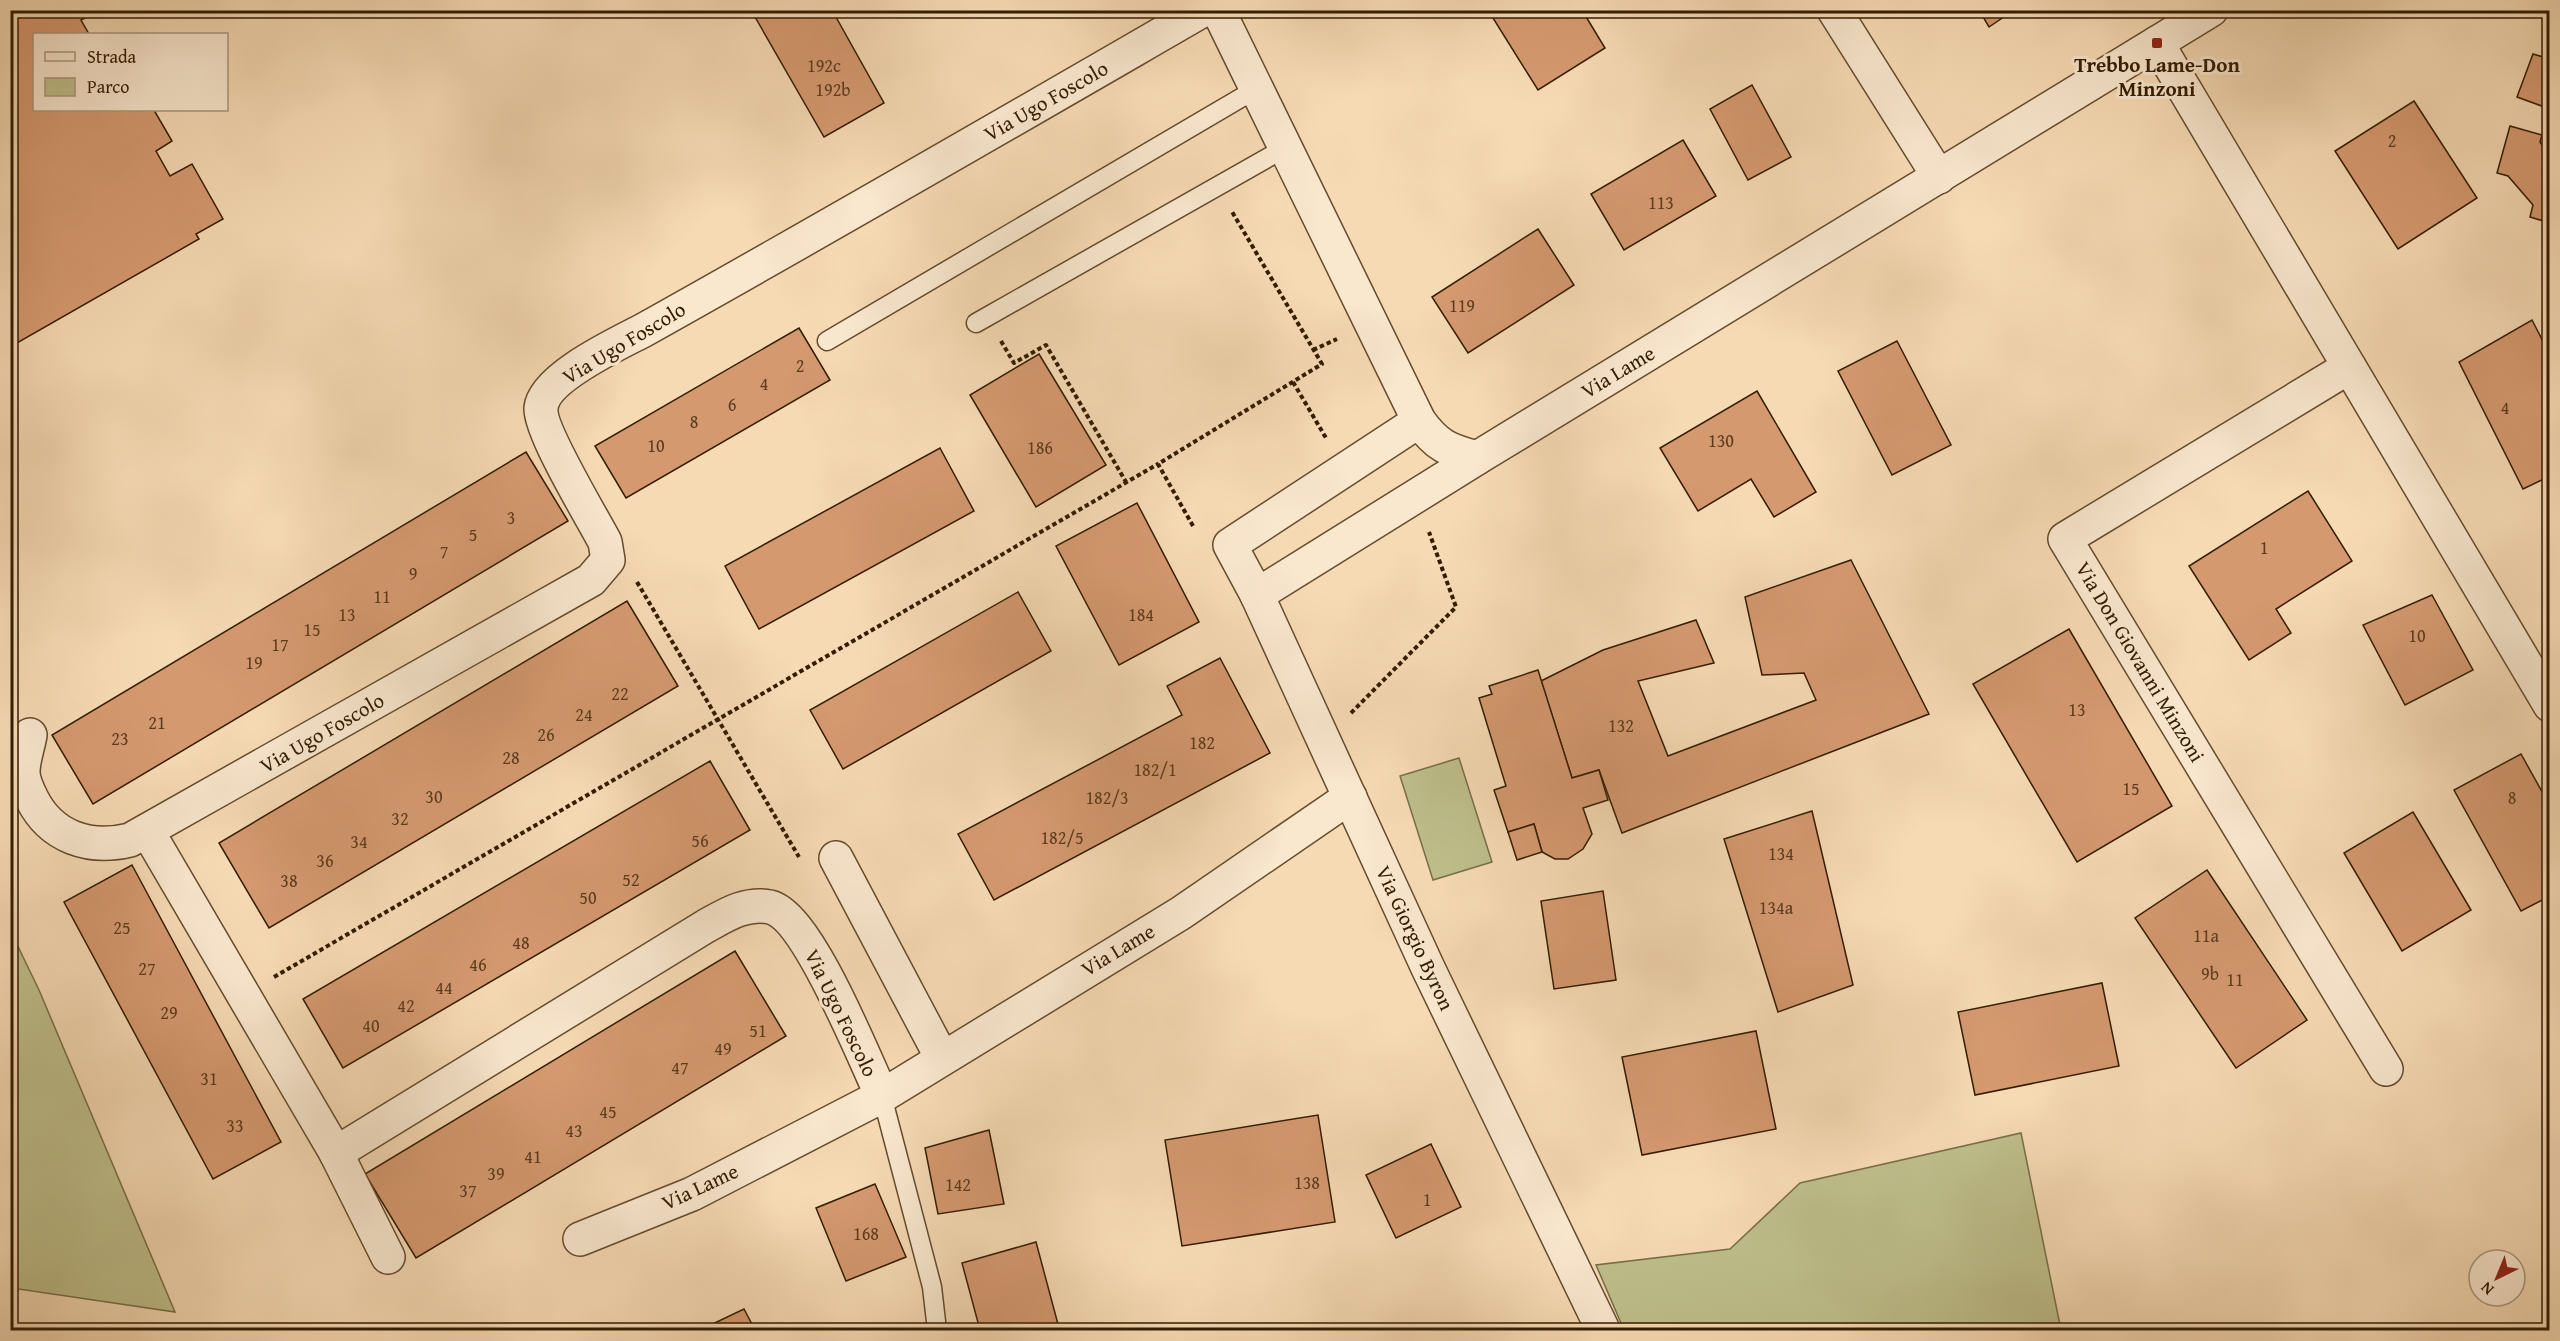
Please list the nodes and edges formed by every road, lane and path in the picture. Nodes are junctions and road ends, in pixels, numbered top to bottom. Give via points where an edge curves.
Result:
1 (1203, 10) edge
2 (1218, 10) edge
3 (1834, 10) edge
4 (2211, 10) edge
5 (2157, 43) junction
6 (1256, 89) junction
7 (1285, 147) junction
8 (1939, 177) junction
9 (1230, 207) dead end
10 (981, 320) joint
11 (1343, 336) dead end
12 (827, 341) dead end
13 (1313, 350) junction
14 (2349, 367) junction
15 (1293, 382) junction
16 (1419, 421) junction
17 (1331, 445) dead end
18 (1477, 458) junction
19 (1158, 464) junction
20 (1126, 482) junction
21 (1426, 525) dead end
22 (1193, 526) dead end
23 (608, 560) junction
24 (1257, 595) junction
25 (2550, 705) edge
26 (1348, 715) dead end
27 (719, 719) junction
28 (30, 735) dead end
29 (1350, 797) junction
30 (148, 832) junction
31 (836, 858) dead end
32 (802, 862) dead end
33 (244, 996) junction
34 (942, 1058) junction
35 (2386, 1069) dead end
36 (882, 1096) junction
37 (336, 1153) junction
38 (580, 1239) dead end
39 (388, 1257) dead end
40 (937, 1330) edge
41 (1603, 1330) edge

1 - 23 street, Via Ugo Foscolo via 774,259 595,356 552,387 541,408 547,436 604,542
2 - 6 street
3 - 8 street
4 - 5 street, Via Lame
5 - 8 street, Via Lame
5 - 14 street
6 - 7 street
6 - 12 lane
7 - 10 lane
7 - 16 street
8 - 18 street, Via Lame
9 - 13 path
10 - 20 path via 1014,363 1046,345
11 - 13 path
13 - 15 path via 1322,364
14 - 25 street
14 - 35 street, Via Don Giovanni Minzoni via 2065,538
15 - 17 path
15 - 19 path
16 - 18 street via 1432,440 1452,452
16 - 24 street, Via Giorgio Byron via 1230,544
18 - 24 street, Via Lame
19 - 20 path
19 - 22 path
20 - 27 path
21 - 26 path via 1456,607
23 - 27 path via 639,583
23 - 30 street, Via Ugo Foscolo via 576,590
24 - 29 street, Via Giorgio Byron
27 - 32 path
27 - 33 path
28 - 30 street, Via Ugo Foscolo via 23,773 28,792 38,811 59,833 109,845
29 - 34 street, Via Lame via 1181,913
29 - 41 street, Via Giorgio Byron
30 - 33 street
31 - 34 street
33 - 37 street
34 - 36 street, Via Lame
36 - 37 street, Via Ugo Foscolo via 816,956 796,927 773,908 752,905 706,926
36 - 38 street, Via Lame via 692,1194
36 - 40 lane via 932,1287
37 - 39 street

